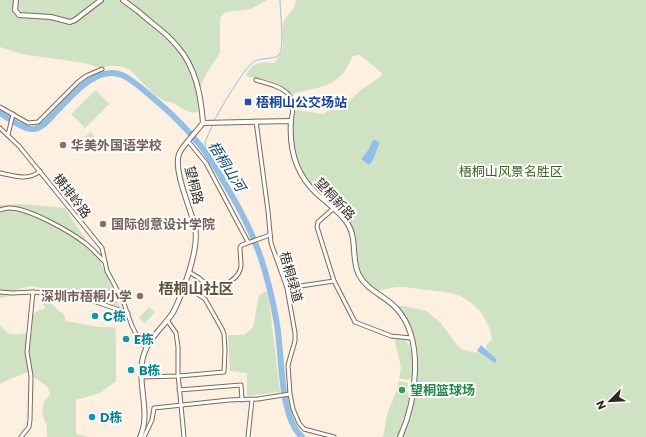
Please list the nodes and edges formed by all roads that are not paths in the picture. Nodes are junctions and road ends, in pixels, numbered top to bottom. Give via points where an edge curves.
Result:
1 (16, 0) edge
2 (101, 0) edge
3 (123, 0) edge
4 (102, 68) dead end
5 (256, 80) dead end
6 (0, 107) edge
7 (13, 114) junction
8 (256, 121) junction
9 (291, 121) junction
10 (205, 123) junction
11 (0, 128) edge
12 (8, 135) junction
13 (188, 141) junction
14 (40, 171) junction
15 (0, 173) edge
16 (334, 208) junction
17 (0, 210) edge
18 (270, 235) junction
19 (249, 241) junction
20 (105, 262) junction
21 (189, 272) junction
22 (334, 281) junction
23 (184, 285) junction
24 (287, 288) junction
25 (0, 292) edge
26 (33, 292) junction
27 (128, 313) junction
28 (167, 320) junction
29 (411, 338) junction
30 (146, 348) junction
31 (178, 376) junction
32 (141, 377) junction
33 (179, 390) junction
34 (288, 395) junction
35 (242, 400) junction
36 (252, 400) junction
37 (181, 405) junction
38 (21, 437) edge
39 (140, 437) edge
40 (144, 437) edge
41 (184, 437) edge
42 (248, 437) edge
43 (334, 437) edge
44 (400, 437) edge

1 - 2 street via 15,10 19,15 51,17 68,22 75,20
3 - 10 street via 168,36 185,57 201,96
4 - 7 street via 78,82 38,122 28,123
5 - 9 street, 望桐新路 via 284,90 293,104
6 - 7 street
7 - 12 street
8 - 9 street
8 - 10 street
8 - 18 street, 梧桐绿道
9 - 16 street, 望桐新路 via 293,151 299,170 311,188
10 - 13 street, 望桐路
11 - 12 street, 横排岭路
12 - 14 street, 横排岭路
13 - 19 street via 206,163
13 - 21 street, 望桐路 via 181,149 178,160 180,176 196,228
14 - 15 street via 24,178
14 - 20 street, 横排岭路 via 102,248
16 - 22 street via 318,222 317,227
16 - 29 street, 望桐新路 via 352,233 359,275 372,290 397,309
17 - 20 street via 17,209 46,220 85,243
18 - 19 street
18 - 24 street, 梧桐绿道
19 - 21 street via 240,247 239,272 225,284 213,290
20 - 27 street, 横排岭路
21 - 23 street, 望桐路
22 - 24 street
22 - 29 street via 355,322 385,334
23 - 28 street, 望桐路
23 - 31 street via 205,299 222,329 225,350 224,372
24 - 34 street, 梧桐绿道 via 295,333 288,364
25 - 26 street
26 - 27 street via 82,297
26 - 38 street via 27,352 30,420 29,427
27 - 30 street, 横排岭路 via 132,326
28 - 30 street, 望桐路
28 - 31 street via 176,333
29 - 44 street, 望桐新路 via 415,379
30 - 32 street, 望桐路
31 - 32 street
31 - 33 street
32 - 39 street, 望桐路 via 145,417
33 - 35 street via 241,385
33 - 37 street
34 - 36 street
34 - 43 street, 梧桐绿道 via 304,429
35 - 36 street
35 - 37 street
36 - 42 street
37 - 40 street via 154,408 152,420
37 - 41 street

